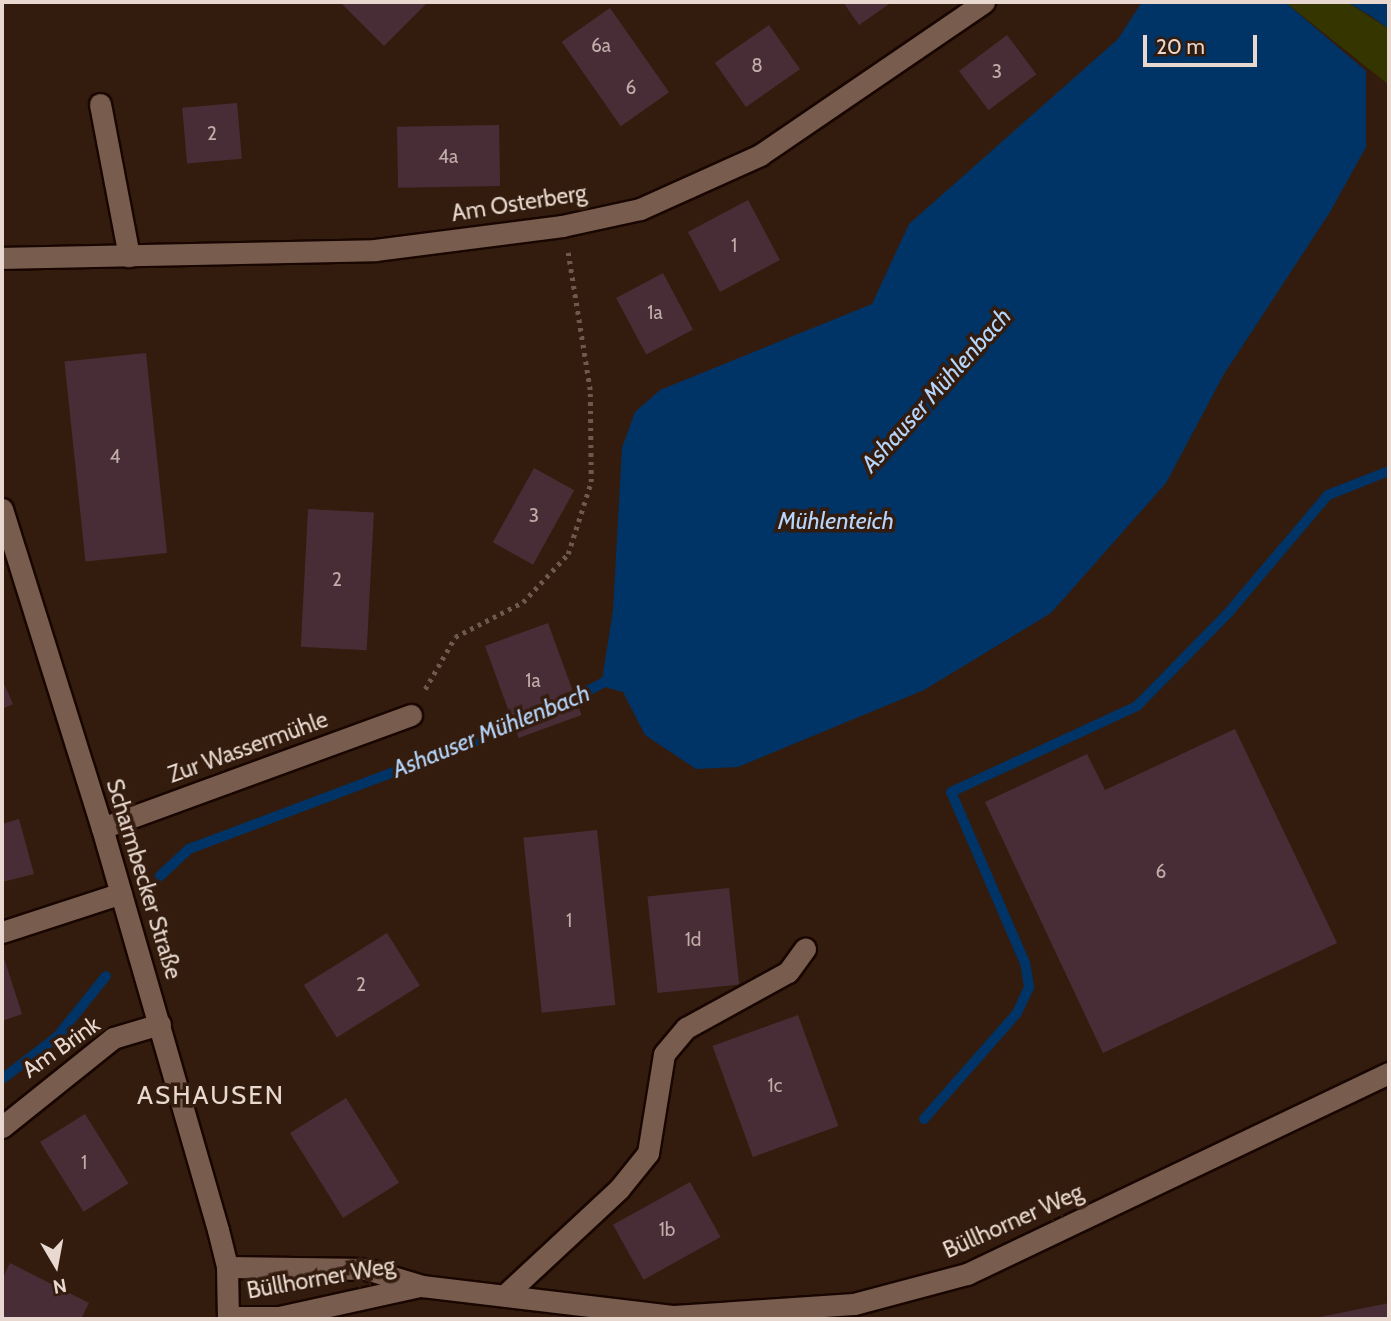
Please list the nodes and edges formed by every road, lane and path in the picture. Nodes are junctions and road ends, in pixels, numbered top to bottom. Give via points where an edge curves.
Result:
1 (984, 2) edge
2 (100, 104) dead end
3 (562, 226) junction
4 (129, 256) junction
5 (2, 258) edge
6 (2, 509) edge
7 (411, 715) joint
8 (102, 828) junction
9 (121, 893) junction
10 (2, 932) edge
11 (805, 949) dead end
12 (160, 1024) junction
13 (1389, 1073) edge
14 (2, 1128) edge
15 (227, 1267) junction
16 (422, 1286) junction
17 (505, 1295) junction
18 (861, 1312) edge
19 (228, 1318) edge
20 (675, 1318) edge

1 - 3 street, Am Osterberg via 760,155 640,209
2 - 4 street
3 - 4 street, Am Osterberg via 374,250
3 - 7 path via 590,390 591,482 568,554 523,602 455,637
4 - 5 street, Am Osterberg
6 - 8 street, Scharmbecker Straße
7 - 8 street, Zur Wassermühle
8 - 9 street, Scharmbecker Straße
9 - 10 street
9 - 12 street, Scharmbecker Straße
11 - 17 street via 788,972 687,1028 664,1054 648,1153 619,1189
12 - 14 street, Am Brink via 113,1038
12 - 15 street, Scharmbecker Straße
13 - 18 street, Büllhorner Weg via 967,1274
15 - 16 street, Büllhorner Weg via 366,1269
15 - 19 street, Scharmbecker Straße
16 - 17 street, Büllhorner Weg
16 - 19 street, Büllhorner Weg via 279,1317
17 - 20 street, Büllhorner Weg
18 - 20 street, Büllhorner Weg

